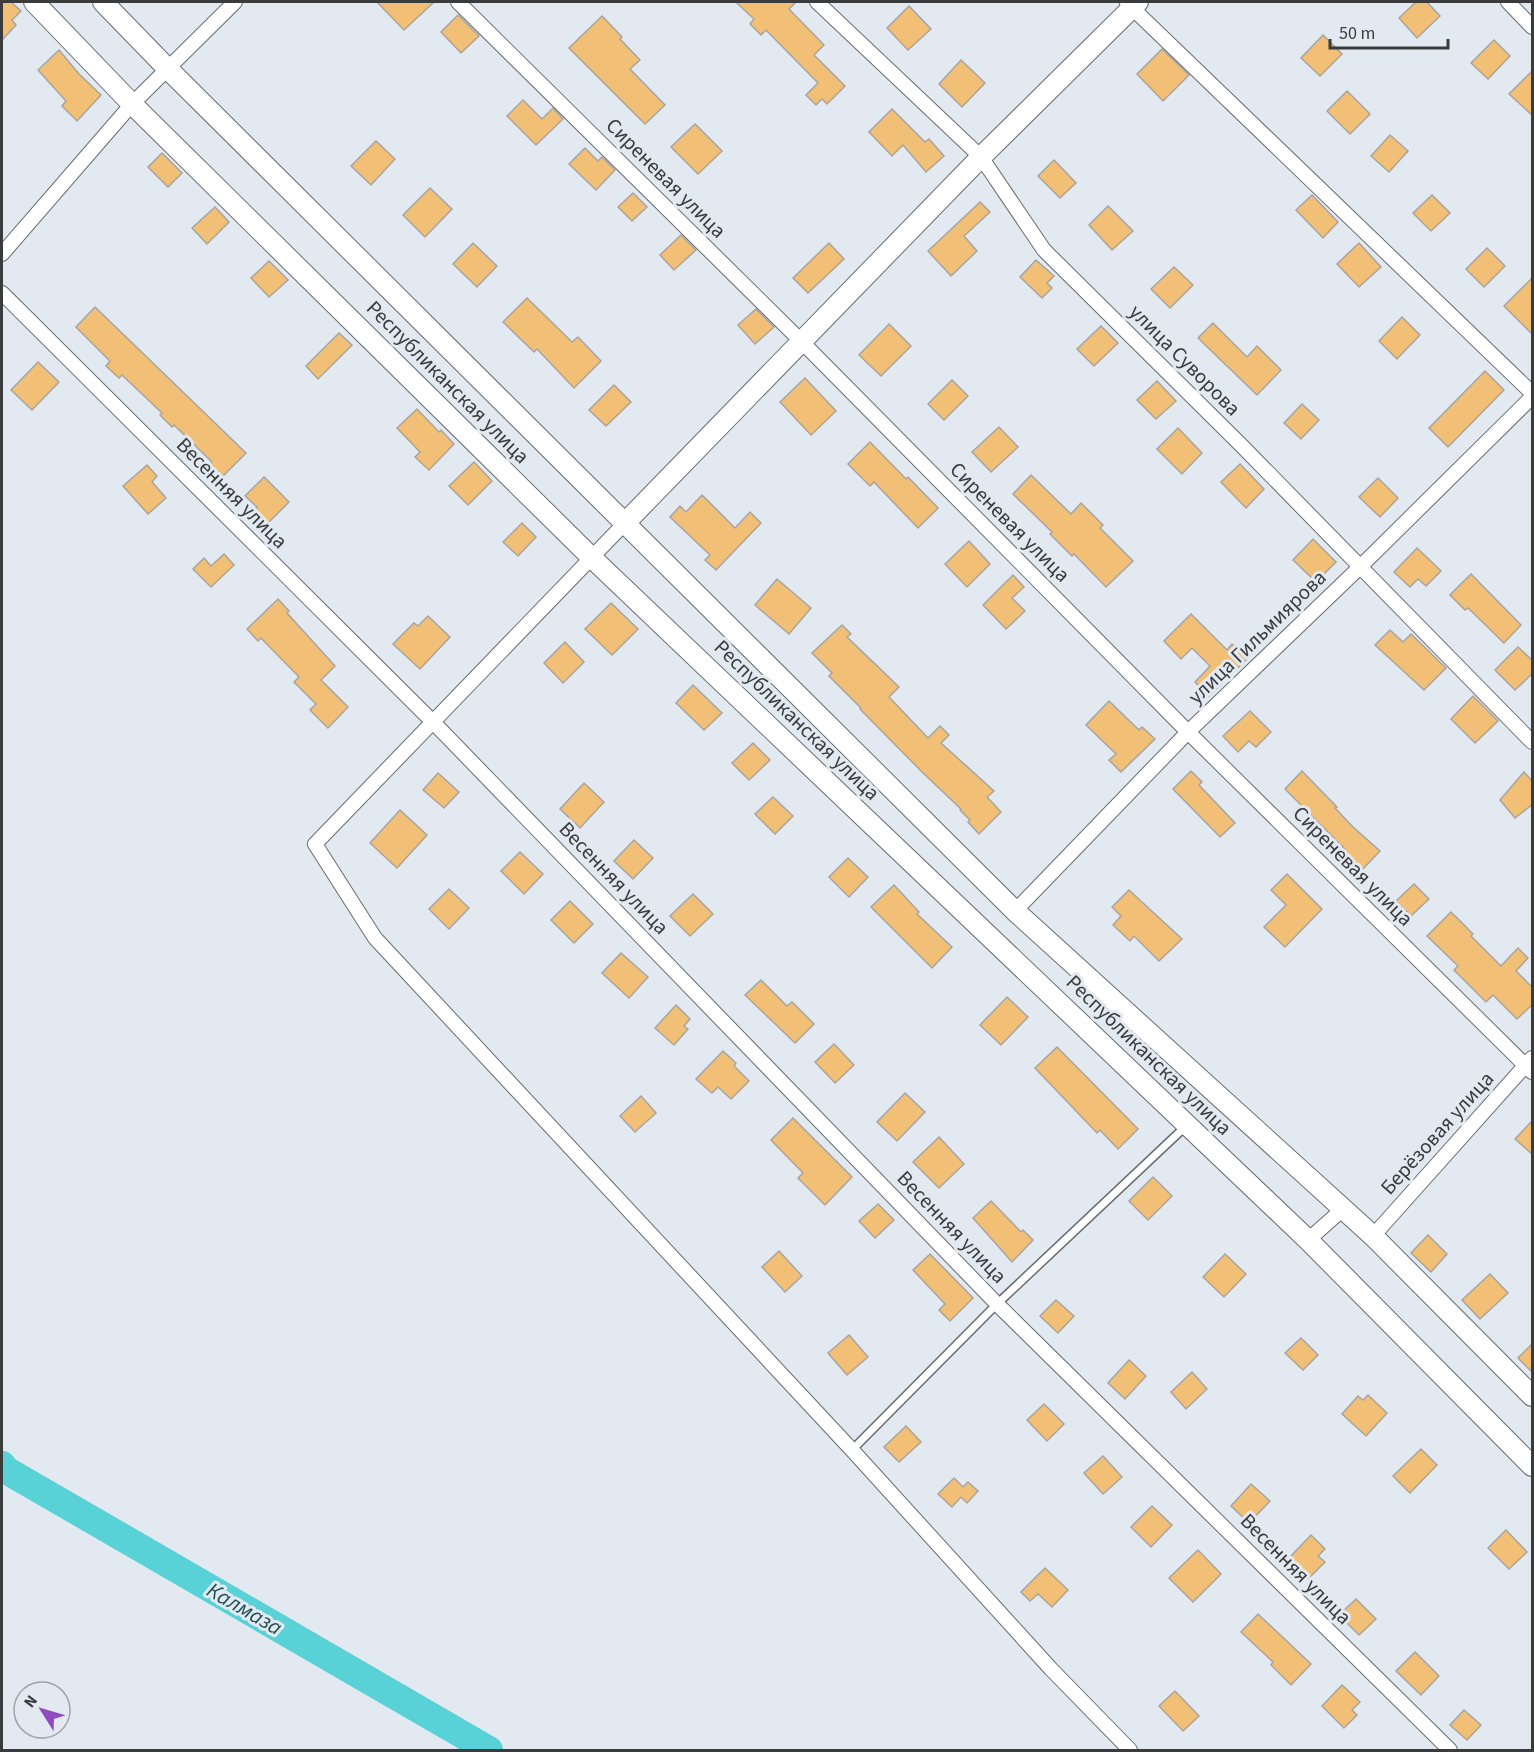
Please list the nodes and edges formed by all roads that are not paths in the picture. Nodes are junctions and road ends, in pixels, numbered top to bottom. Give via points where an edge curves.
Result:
1 (34, 2) edge
2 (103, 2) edge
3 (235, 2) edge
4 (458, 2) edge
5 (817, 2) edge
6 (1508, 2) edge
7 (1131, 4) edge
8 (1533, 27) edge
9 (167, 68) junction
10 (132, 104) junction
11 (981, 158) junction
12 (2, 254) edge
13 (2, 293) edge
14 (802, 342) junction
15 (1533, 395) edge
16 (625, 523) junction
17 (592, 558) junction
18 (1360, 567) junction
19 (434, 723) junction
20 (1188, 732) junction
21 (1533, 742) edge
22 (1015, 911) junction
23 (1530, 1065) edge
24 (1187, 1125) junction
25 (1343, 1209) junction
26 (1373, 1236) junction
27 (1308, 1240) junction
28 (997, 1304) junction
29 (1533, 1396) edge
30 (852, 1450) junction
31 (1533, 1466) edge
32 (1130, 1750) edge
33 (1450, 1750) edge

1 - 10 street, Республиканская улица
2 - 9 street, Республиканская улица
3 - 9 street
4 - 14 street, Сиреневая улица
5 - 11 street, улица Суворова
6 - 8 street
7 - 11 street
7 - 15 street
9 - 10 street
9 - 16 street, Республиканская улица
10 - 12 street
10 - 17 street, Республиканская улица
11 - 14 street
11 - 18 street, улица Суворова via 1044,250
13 - 19 street, Весенняя улица
14 - 16 street
14 - 20 street, Сиреневая улица
15 - 18 street, улица Гильмиярова
16 - 17 street
16 - 22 street, Республиканская улица
17 - 19 street
17 - 24 street, Республиканская улица
18 - 20 street, улица Гильмиярова
18 - 21 street, улица Суворова
19 - 28 street, Весенняя улица
19 - 30 street via 315,844 375,938
20 - 22 street, улица Гильмиярова
20 - 23 street, Сиреневая улица
22 - 25 street, Республиканская улица
23 - 26 street, Берёзовая улица
24 - 27 street, Республиканская улица
24 - 28 lane
25 - 26 street, Республиканская улица
25 - 27 street
26 - 29 street, Республиканская улица
27 - 31 street, Республиканская улица
28 - 30 lane
28 - 33 street, Весенняя улица
30 - 32 street

